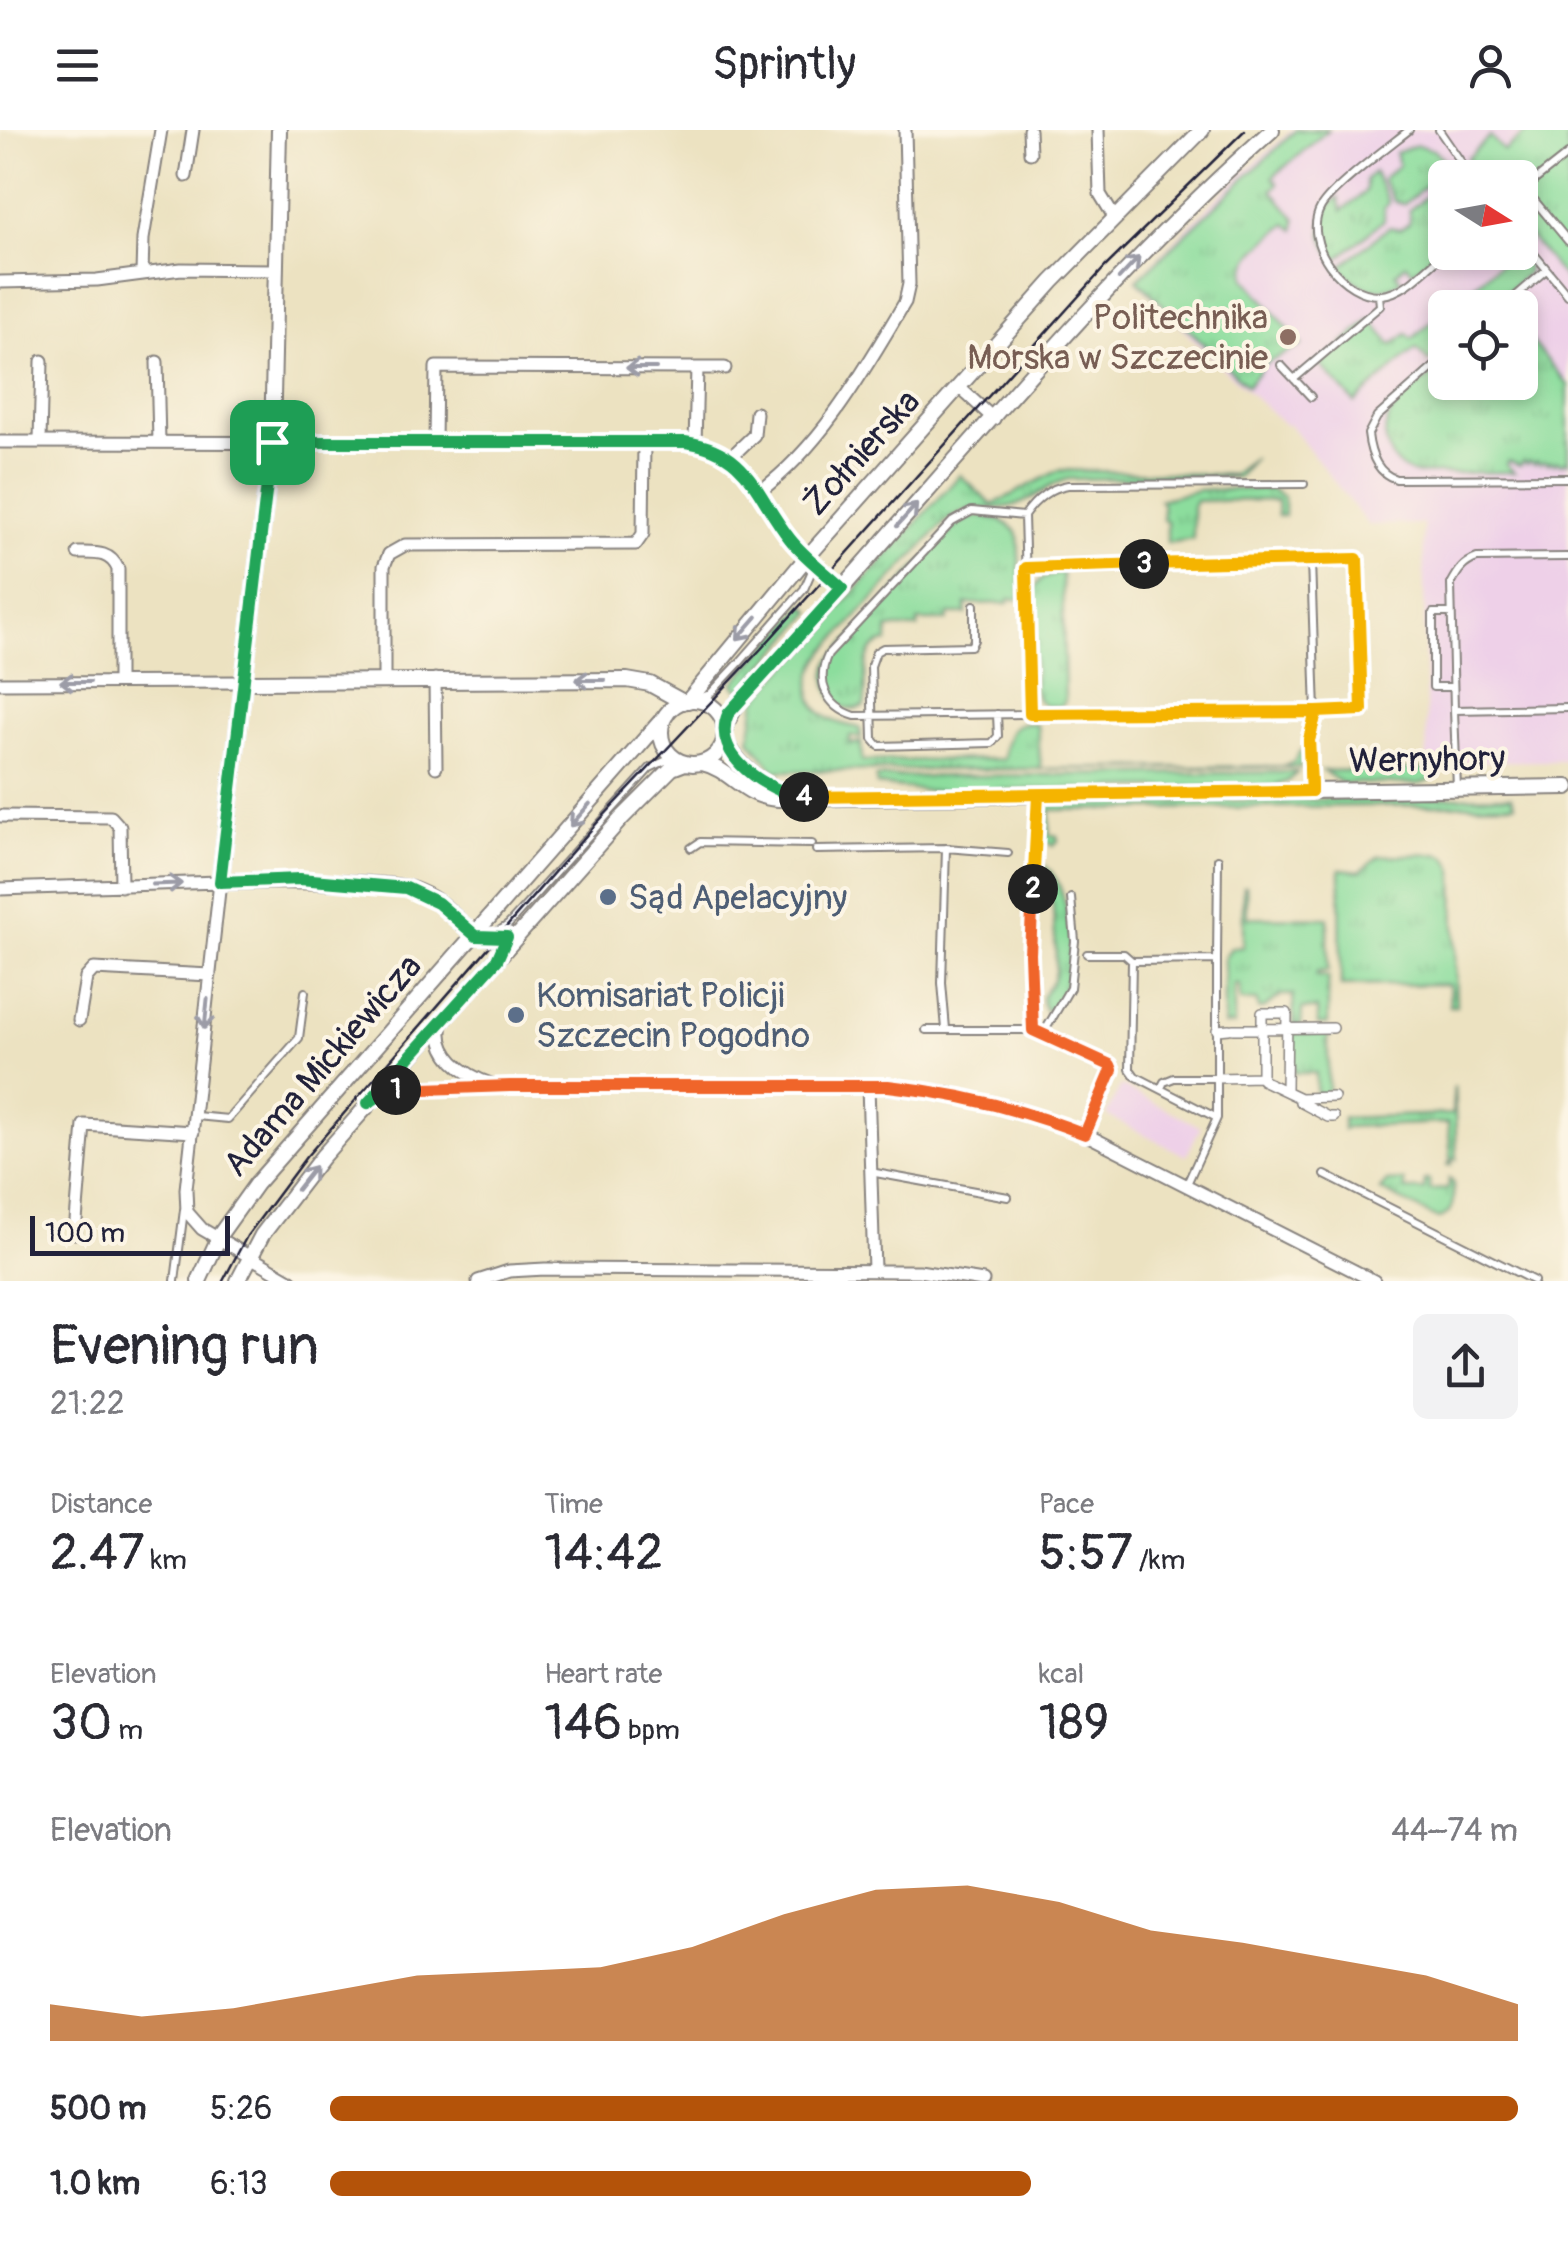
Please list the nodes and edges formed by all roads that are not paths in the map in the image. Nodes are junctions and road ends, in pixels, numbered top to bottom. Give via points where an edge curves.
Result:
1 (162, 130) edge
2 (193, 130) edge
3 (280, 130) edge
4 (905, 130) edge
5 (1030, 130) edge
6 (1098, 130) edge
7 (1202, 130) edge
8 (1272, 130) edge
9 (1408, 130) edge
10 (1439, 130) edge
11 (1030, 152) dead end
12 (1568, 154) edge
13 (1460, 160) edge
14 (186, 176) dead end
15 (1538, 177) edge
16 (1538, 208) edge
17 (1114, 216) junction
18 (1568, 242) edge
19 (1538, 260) edge
20 (1428, 267) edge
21 (276, 270) junction
22 (1546, 270) junction
23 (142, 274) junction
24 (0, 282) edge
25 (1523, 290) edge
26 (1379, 295) junction
27 (1568, 296) edge
28 (42, 361) dead end
29 (157, 362) dead end
30 (1281, 365) dead end
31 (697, 368) junction
32 (725, 368) dead end
33 (1428, 371) edge
34 (1294, 379) junction
35 (960, 388) junction
36 (1312, 396) dead end
37 (756, 412) dead end
38 (994, 418) junction
39 (0, 442) edge
40 (40, 442) junction
41 (159, 442) junction
42 (272, 442) junction
43 (644, 442) junction
44 (435, 443) junction
45 (695, 444) junction
46 (730, 457) junction
47 (1568, 478) edge
48 (1304, 484) dead end
49 (759, 492) junction
50 (1024, 516) junction
51 (78, 553) dead end
52 (1568, 557) edge
53 (811, 560) junction
54 (1311, 560) junction
55 (1026, 568) junction
56 (842, 588) junction
57 (974, 605) dead end
58 (1451, 613) junction
59 (384, 679) junction
60 (434, 679) junction
61 (0, 682) edge
62 (118, 682) junction
63 (243, 682) junction
64 (1453, 687) junction
65 (688, 701) junction
66 (1568, 708) edge
67 (1454, 710) junction
68 (1316, 712) junction
69 (666, 714) junction
70 (997, 714) junction
71 (1030, 714) junction
72 (873, 716) junction
73 (724, 732) junction
74 (683, 763) junction
75 (702, 763) junction
76 (436, 767) dead end
77 (1568, 788) edge
78 (1456, 789) junction
79 (1311, 791) junction
80 (1038, 795) junction
81 (807, 798) junction
82 (0, 816) edge
83 (691, 848) dead end
84 (946, 848) junction
85 (1008, 854) dead end
86 (1218, 859) dead end
87 (220, 882) junction
88 (122, 886) junction
89 (0, 890) edge
90 (1071, 898) dead end
91 (520, 911) junction
92 (475, 935) junction
93 (513, 936) junction
94 (1087, 954) dead end
95 (1218, 960) junction
96 (1132, 961) junction
97 (210, 974) junction
98 (305, 992) dead end
99 (445, 1017) junction
100 (79, 1020) dead end
101 (1334, 1028) dead end
102 (1262, 1029) junction
103 (1287, 1029) junction
104 (926, 1030) dead end
105 (946, 1030) junction
106 (1033, 1030) junction
107 (1217, 1030) junction
108 (1044, 1034) junction
109 (1262, 1063) junction
110 (1286, 1063) junction
111 (1262, 1077) junction
112 (1218, 1078) junction
113 (510, 1086) junction
114 (868, 1086) junction
115 (1160, 1088) junction
116 (1286, 1090) junction
117 (1334, 1097) dead end
118 (1300, 1098) junction
119 (368, 1103) junction
120 (194, 1116) junction
121 (1334, 1117) dead end
122 (1217, 1118) junction
123 (193, 1132) junction
124 (1085, 1134) junction
125 (869, 1172) junction
126 (1325, 1175) dead end
127 (1187, 1184) junction
128 (186, 1188) junction
129 (1008, 1198) dead end
130 (76, 1233) dead end
131 (218, 1238) junction
132 (249, 1256) junction
133 (881, 1274) edge
134 (175, 1281) edge
135 (199, 1281) edge
136 (238, 1281) edge
137 (292, 1281) edge
138 (478, 1281) edge
139 (983, 1281) edge
140 (1374, 1281) edge
141 (1534, 1281) edge

1 - 23 street
2 - 14 street
3 - 21 street
4 - 49 street via 905,302 833,415
5 - 11 street
6 - 17 street via 1099,189
7 - 17 street, Żołnierska
38 -> 8 street via 1163,232
9 - 26 lane via 1328,199 1316,220 1318,246 1333,267 1359,290
10 - 13 lane
12 - 15 lane
16 - 18 lane
17 - 35 street, Żołnierska
19 - 22 lane
20 - 26 lane via 1401,289
21 - 23 street
21 - 42 street
22 - 25 lane
22 - 27 lane
23 - 24 street
26 - 34 lane via 1380,306
28 - 40 street
29 - 41 street
30 - 34 lane
31 - 32 street
31 -> 44 street via 436,367
31 - 45 street
33 - 47 lane via 1368,434 1374,459 1388,476
34 - 36 lane
35 - 38 street, Żołnierska
35 - 53 street, Żołnierska
37 - 46 street via 754,435
56 -> 38 street
39 - 40 street
40 - 41 street
41 - 42 street
42 - 44 street
42 - 63 street
43 - 44 street
43 - 45 street
43 - 59 street via 643,534 636,544 405,545 390,554 384,566
45 - 46 street
46 - 49 street
48 - 50 lane via 1068,485 1044,494
49 - 53 street
50 - 55 lane
50 - 72 lane via 972,510 952,522 828,656 821,676 830,702 841,712
51 - 62 street via 104,554 118,569
52 - 58 lane via 1466,562 1451,584
53 - 56 street, Żołnierska
53 -> 65 street, Żołnierska
54 - 55 lane
54 - 68 lane
54 - 68 lane via 1357,559 1362,710
55 - 71 lane
56 - 73 street via 728,714
57 - 72 lane via 971,646 876,652
58 - 64 lane
58 - 64 lane via 1433,614 1433,687
59 - 60 street
59 - 63 street
65 -> 60 street via 638,681
60 - 76 street
62 -> 61 street
62 - 63 street
63 - 87 street
64 - 67 lane
65 - 69 street
65 - 73 street via 714,709
66 - 67 lane
67 - 78 lane
68 - 71 lane
68 - 79 lane via 1309,740
69 - 74 street via 662,741
69 -> 92 street, Adama Mickiewicza
70 - 71 lane
70 - 72 lane
70 - 72 lane via 992,743 879,746
73 - 75 street via 716,754
73 - 81 street, Wernyhory via 738,760 766,784
74 - 75 street
74 - 91 lane via 650,768
74 - 93 street, Adama Mickiewicza
75 - 81 street, Wernyhory via 757,796
77 - 78 street, Wernyhory
78 - 79 street, Wernyhory
79 - 80 street, Wernyhory
80 - 81 street, Wernyhory
80 - 106 lane
82 - 88 street via 112,817 120,827
83 - 84 lane via 700,842
84 - 85 lane
84 - 105 lane
86 - 95 lane
88 -> 87 street
87 - 92 street via 300,879 406,888 438,903
87 - 97 street
88 - 89 street
90 - 108 lane via 1070,988
91 - 92 lane via 500,931
91 - 93 lane
92 - 93 street
92 - 131 street, Adama Mickiewicza via 256,1184
93 - 99 street, Adama Mickiewicza
94 - 96 lane via 1124,954
95 - 96 lane
95 - 107 lane
96 - 115 lane via 1130,1069
97 - 100 street via 94,969 86,978
97 -> 120 street
98 - 120 lane via 300,1038 228,1119
99 - 113 street via 440,1039 446,1054 475,1078
99 - 119 street, Adama Mickiewicza
101 - 103 street
102 - 103 street
102 - 103 street via 1262,1014 1287,1013
102 - 107 street
102 - 109 street
103 - 110 street
104 - 105 lane
105 - 106 lane
106 - 108 lane
107 - 112 lane
108 - 124 lane via 1110,1065
109 - 110 street
109 - 111 street
110 - 116 street
111 - 112 street
111 - 116 street
112 - 115 lane via 1174,1078
112 - 122 lane
113 - 114 street
113 - 119 street via 390,1091
114 - 124 street via 975,1099
114 - 125 street
115 - 122 lane
116 - 118 street
117 - 118 street
118 - 121 street
132 -> 119 street, Adama Mickiewicza
120 - 123 street
122 - 127 lane
123 - 128 street
123 - 130 street via 84,1125
124 - 127 street
125 - 129 lane
125 - 133 street
126 - 141 lane
127 - 140 street
128 - 131 street via 188,1216
128 - 134 lane
131 - 132 street
131 - 135 street, Adama Mickiewicza
132 - 136 street, Adama Mickiewicza
132 - 137 street
133 - 138 street via 523,1269
133 - 139 street via 944,1273

